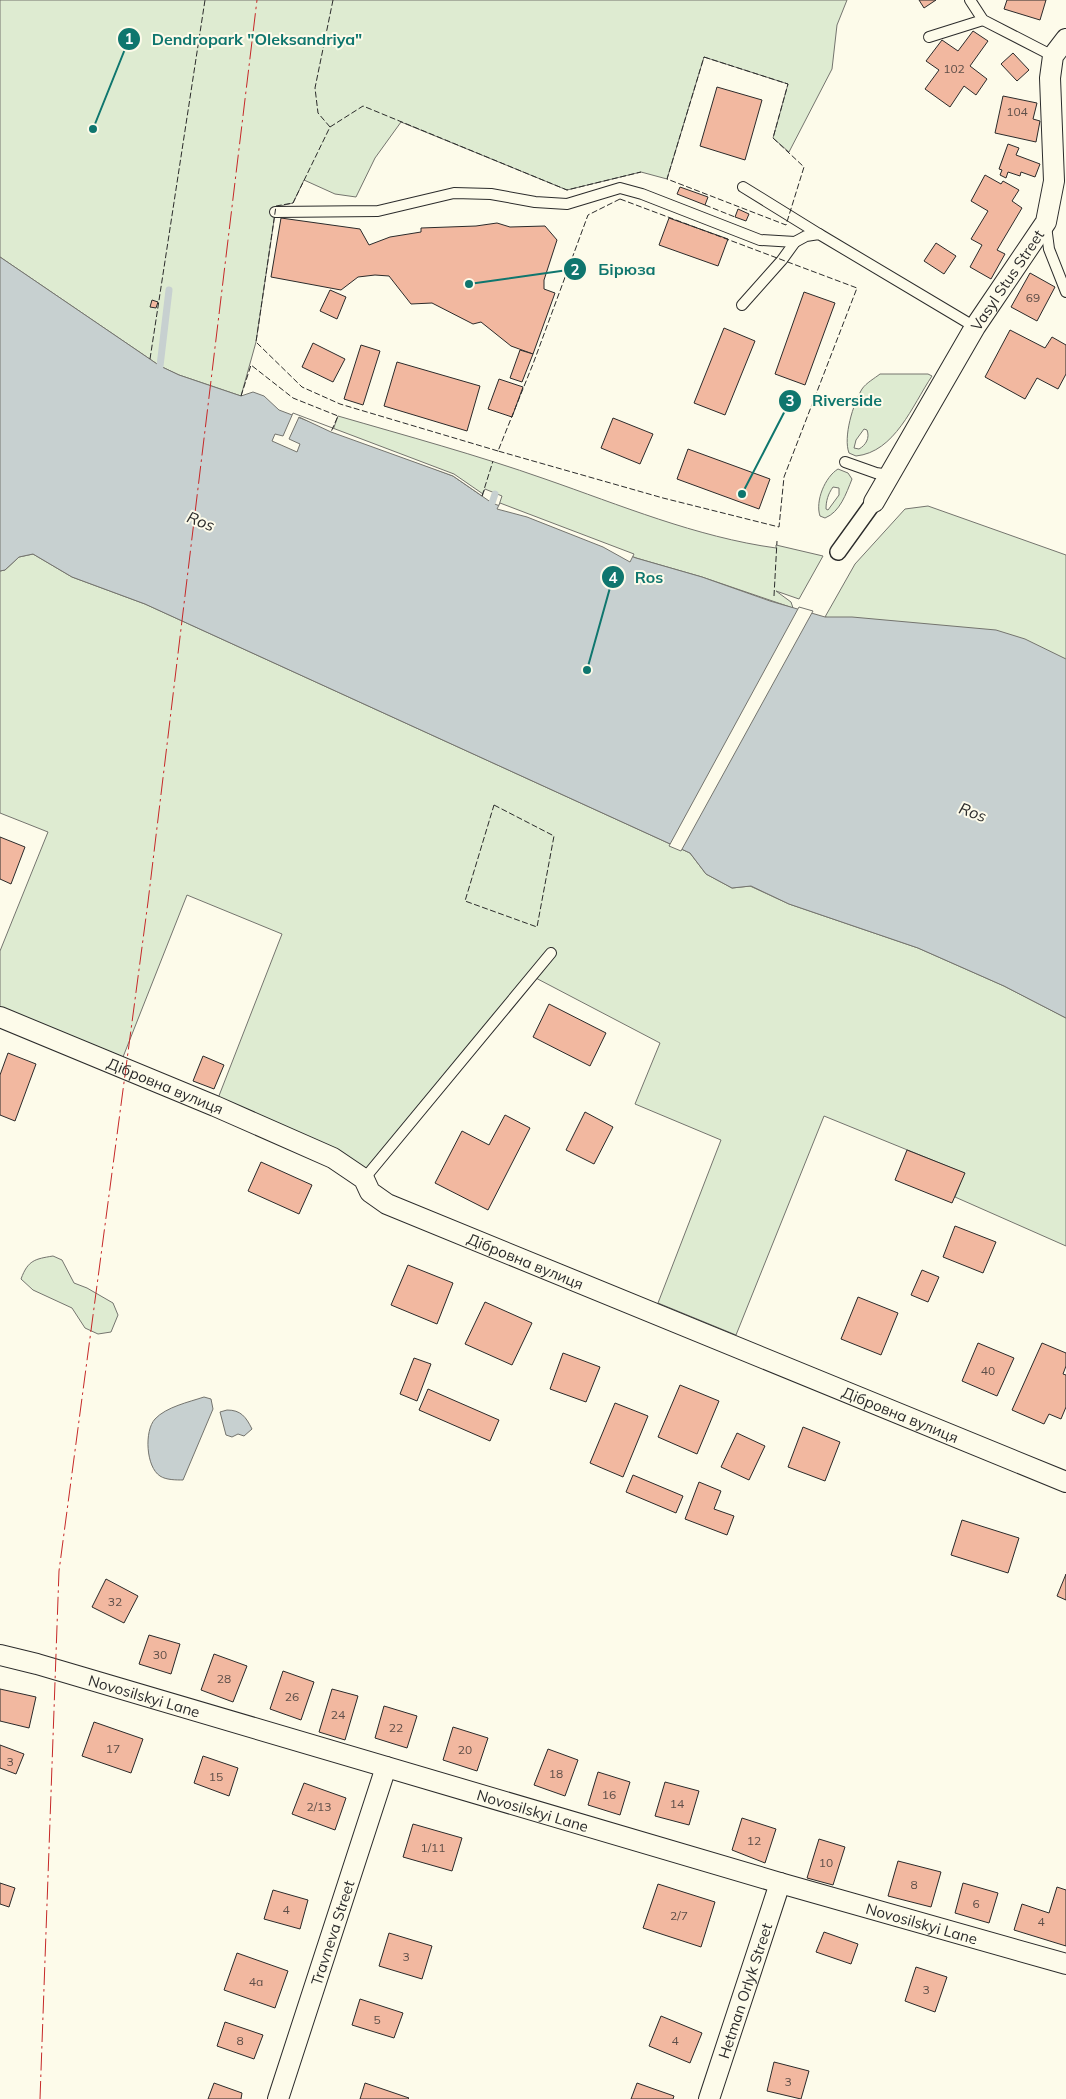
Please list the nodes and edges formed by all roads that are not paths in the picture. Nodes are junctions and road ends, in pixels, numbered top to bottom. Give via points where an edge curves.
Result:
1 (970, 0) edge
2 (983, 20) junction
3 (929, 37) dead end
4 (1066, 39) edge
5 (1054, 56) junction
6 (743, 187) dead end
7 (276, 212) dead end
8 (1046, 222) junction
9 (819, 234) junction
10 (795, 242) junction
11 (1066, 292) edge
12 (742, 305) dead end
13 (975, 326) junction
14 (845, 462) dead end
15 (889, 475) junction
16 (874, 502) joint
17 (838, 552) dead end
18 (551, 953) dead end
19 (0, 1017) edge
20 (364, 1179) junction
21 (1066, 1482) edge
22 (0, 1655) edge
23 (386, 1767) junction
24 (780, 1883) junction
25 (1066, 1964) edge
26 (278, 2099) edge
27 (709, 2099) edge

1 - 2 lane
2 - 3 lane
2 - 5 lane
4 - 5 street, Vasyl Stus Street
5 - 8 street, Vasyl Stus Street via 1050,78 1054,182
6 - 9 lane
7 - 10 lane via 378,211 454,193 491,194 568,204 620,188 760,240
8 - 11 lane via 1049,249
8 - 13 street, Vasyl Stus Street
9 - 10 lane
9 - 13 lane
10 - 12 lane
13 - 15 street, Vasyl Stus Street
14 - 15 lane
15 - 16 street, Vasyl Stus Street
16 - 17 street
18 - 20 lane
19 - 20 street, Дібровна вулиця via 333,1158
20 - 21 street, Дібровна вулиця via 370,1192 387,1204
22 - 23 street, Novosilskyi Lane
23 - 24 street, Novosilskyi Lane
23 - 26 street, Travneva Street
24 - 25 street, Novosilskyi Lane
24 - 27 street, Hetman Orlyk Street

